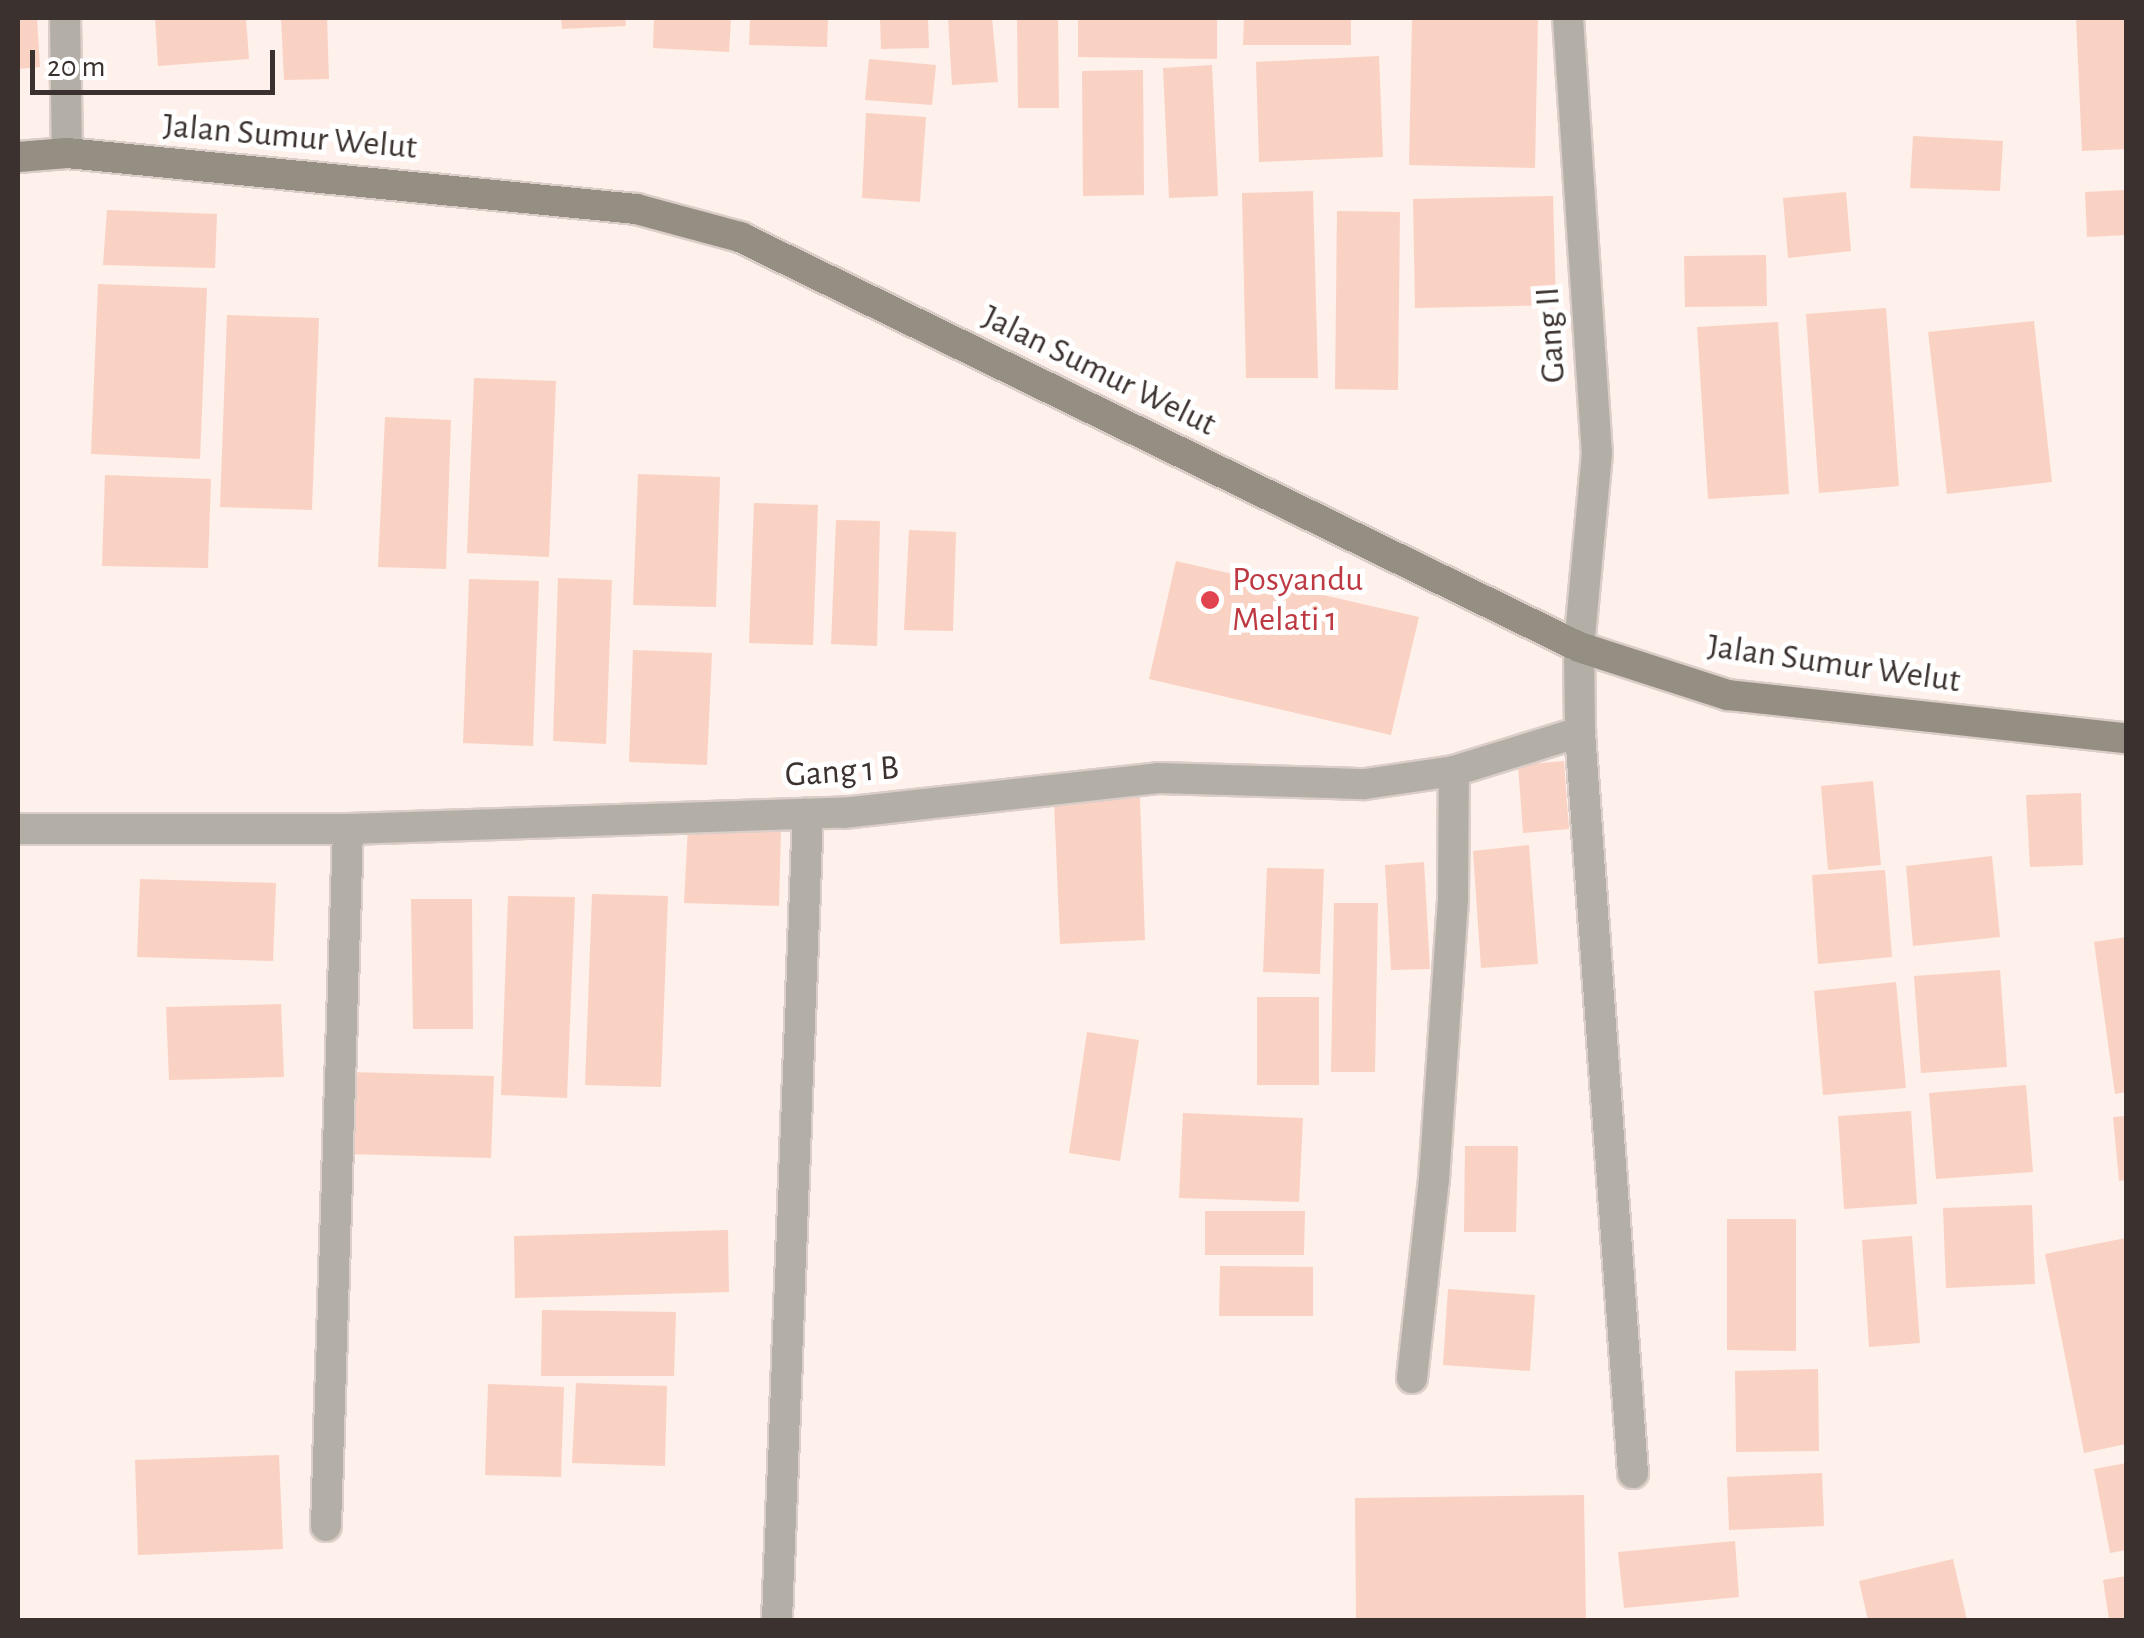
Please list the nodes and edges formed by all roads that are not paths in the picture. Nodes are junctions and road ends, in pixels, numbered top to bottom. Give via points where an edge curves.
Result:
1 (65, 18) edge
2 (1568, 18) edge
3 (67, 153) junction
4 (18, 156) edge
5 (1579, 647) junction
6 (1580, 732) junction
7 (2126, 738) edge
8 (1454, 772) junction
9 (808, 814) junction
10 (18, 829) edge
11 (348, 829) junction
12 (1412, 1378) dead end
13 (1632, 1473) dead end
14 (326, 1526) dead end
15 (777, 1620) edge

1 - 3 street
2 - 5 street, Gang II via 1597,453
3 - 4 street, Jalan Sumur Welut
3 - 5 street, Jalan Sumur Welut via 636,210 740,237
5 - 6 street
5 - 7 street, Jalan Sumur Welut via 1728,695
6 - 8 street, Gang 1 B
6 - 13 street
8 - 9 street, Gang 1 B via 1364,784 1158,778
8 - 12 street via 1447,993
9 - 11 street, Gang 1 B
9 - 15 street
10 - 11 street, Gang 1 B
11 - 14 street

